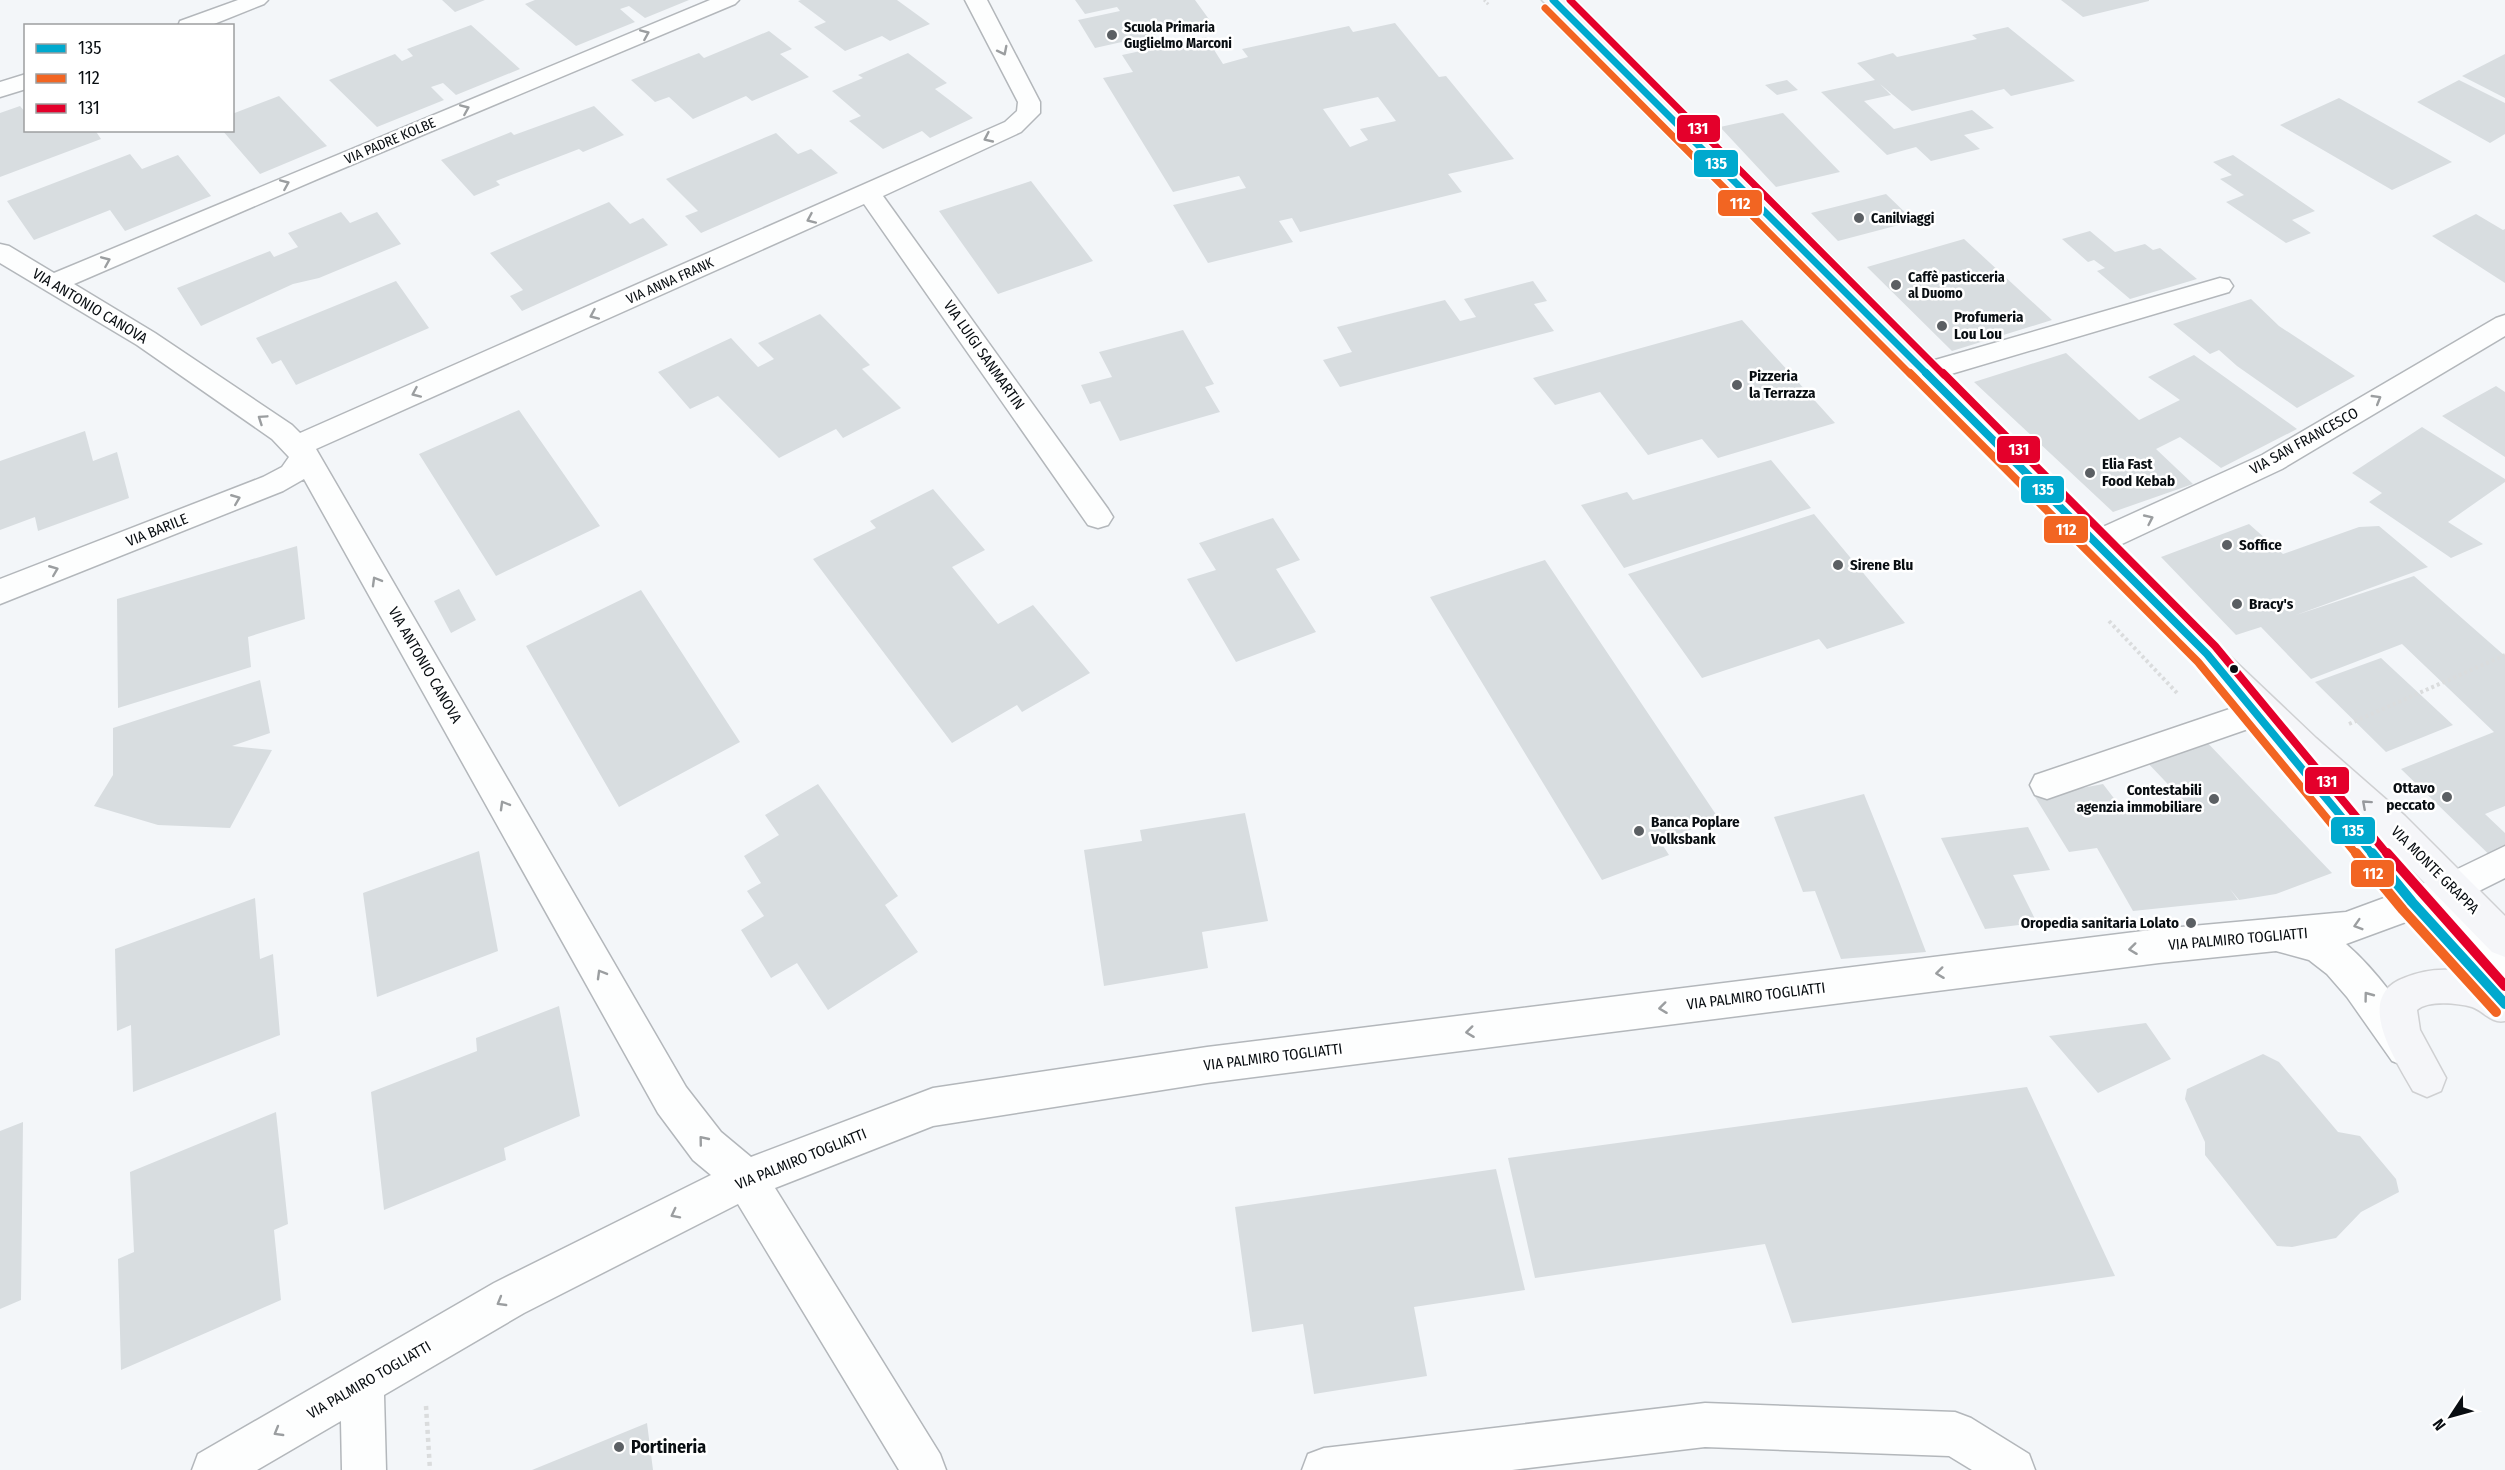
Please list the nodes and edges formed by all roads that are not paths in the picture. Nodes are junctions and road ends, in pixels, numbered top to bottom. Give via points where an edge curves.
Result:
1 (257, 0) edge
2 (728, 0) edge
3 (976, 0) edge
4 (1553, 0) edge
5 (193, 24) edge
6 (24, 82) edge
7 (0, 90) edge
8 (869, 193) junction
9 (0, 252) edge
10 (52, 284) junction
11 (2220, 286) dead end
12 (2502, 330) edge
13 (1924, 373) junction
14 (301, 452) junction
15 (1098, 516) dead end
16 (2096, 543) junction
17 (0, 592) edge
18 (2207, 654) junction
19 (2256, 713) junction
20 (2047, 785) dead end
21 (2505, 861) edge
22 (2453, 888) junction
23 (2412, 903) junction
24 (2254, 938) junction
25 (2505, 940) edge
26 (2505, 972) edge
27 (2505, 1004) edge
28 (2505, 1009) edge
29 (2427, 1078) joint
30 (746, 1179) junction
31 (362, 1383) junction
32 (214, 1470) edge
33 (364, 1470) edge
34 (924, 1470) edge
35 (1324, 1470) edge
36 (2013, 1470) edge

1 - 5 street
10 -> 2 street, VIA PADRE KOLBE
3 -> 8 street, VIA ANNA FRANK via 1029,102 1028,113 1013,127
4 - 13 main road, VIA MONTE GRAPPA
6 - 7 street
8 -> 14 street, VIA ANNA FRANK
8 - 15 street, VIA LUIGI SANMARTIN
9 - 10 street, VIA ANTONIO CANOVA
14 -> 10 street, VIA ANTONIO CANOVA via 282,432 146,339
11 - 13 street
16 -> 12 street, VIA SAN FRANCESCO via 2272,462
13 - 16 main road, VIA MONTE GRAPPA
17 -> 14 street, VIA BARILE via 273,484 292,474
30 -> 14 street, VIA ANTONIO CANOVA via 707,1146 672,1100
16 - 18 main road, VIA MONTE GRAPPA
18 - 19 main road, VIA MONTE GRAPPA
22 -> 18 main road, VIA MONTE GRAPPA
19 - 20 street
19 - 23 main road, VIA MONTE GRAPPA
21 - 22 street, VIA PALMIRO TOGLIATTI
22 - 23 street, VIA PALMIRO TOGLIATTI
22 - 25 main road, VIA MONTE GRAPPA
23 -> 24 street, VIA PALMIRO TOGLIATTI via 2346,928
23 - 26 street, VIA MONTE GRAPPA via 2448,916
23 - 27 main road, VIA MONTE GRAPPA
29 -> 24 street via 2358,984 2329,952 2304,942
24 -> 30 street, VIA PALMIRO TOGLIATTI via 2159,945 1207,1065 933,1107
28 - 29 main road via 2488,996 2468,989 2428,987 2406,993 2399,1002 2398,1018
30 -> 31 street, VIA PALMIRO TOGLIATTI via 509,1298
30 - 34 street, VIA ANTONIO CANOVA
31 -> 32 street, VIA PALMIRO TOGLIATTI
31 - 33 street
35 - 36 street via 1705,1425 1955,1434

